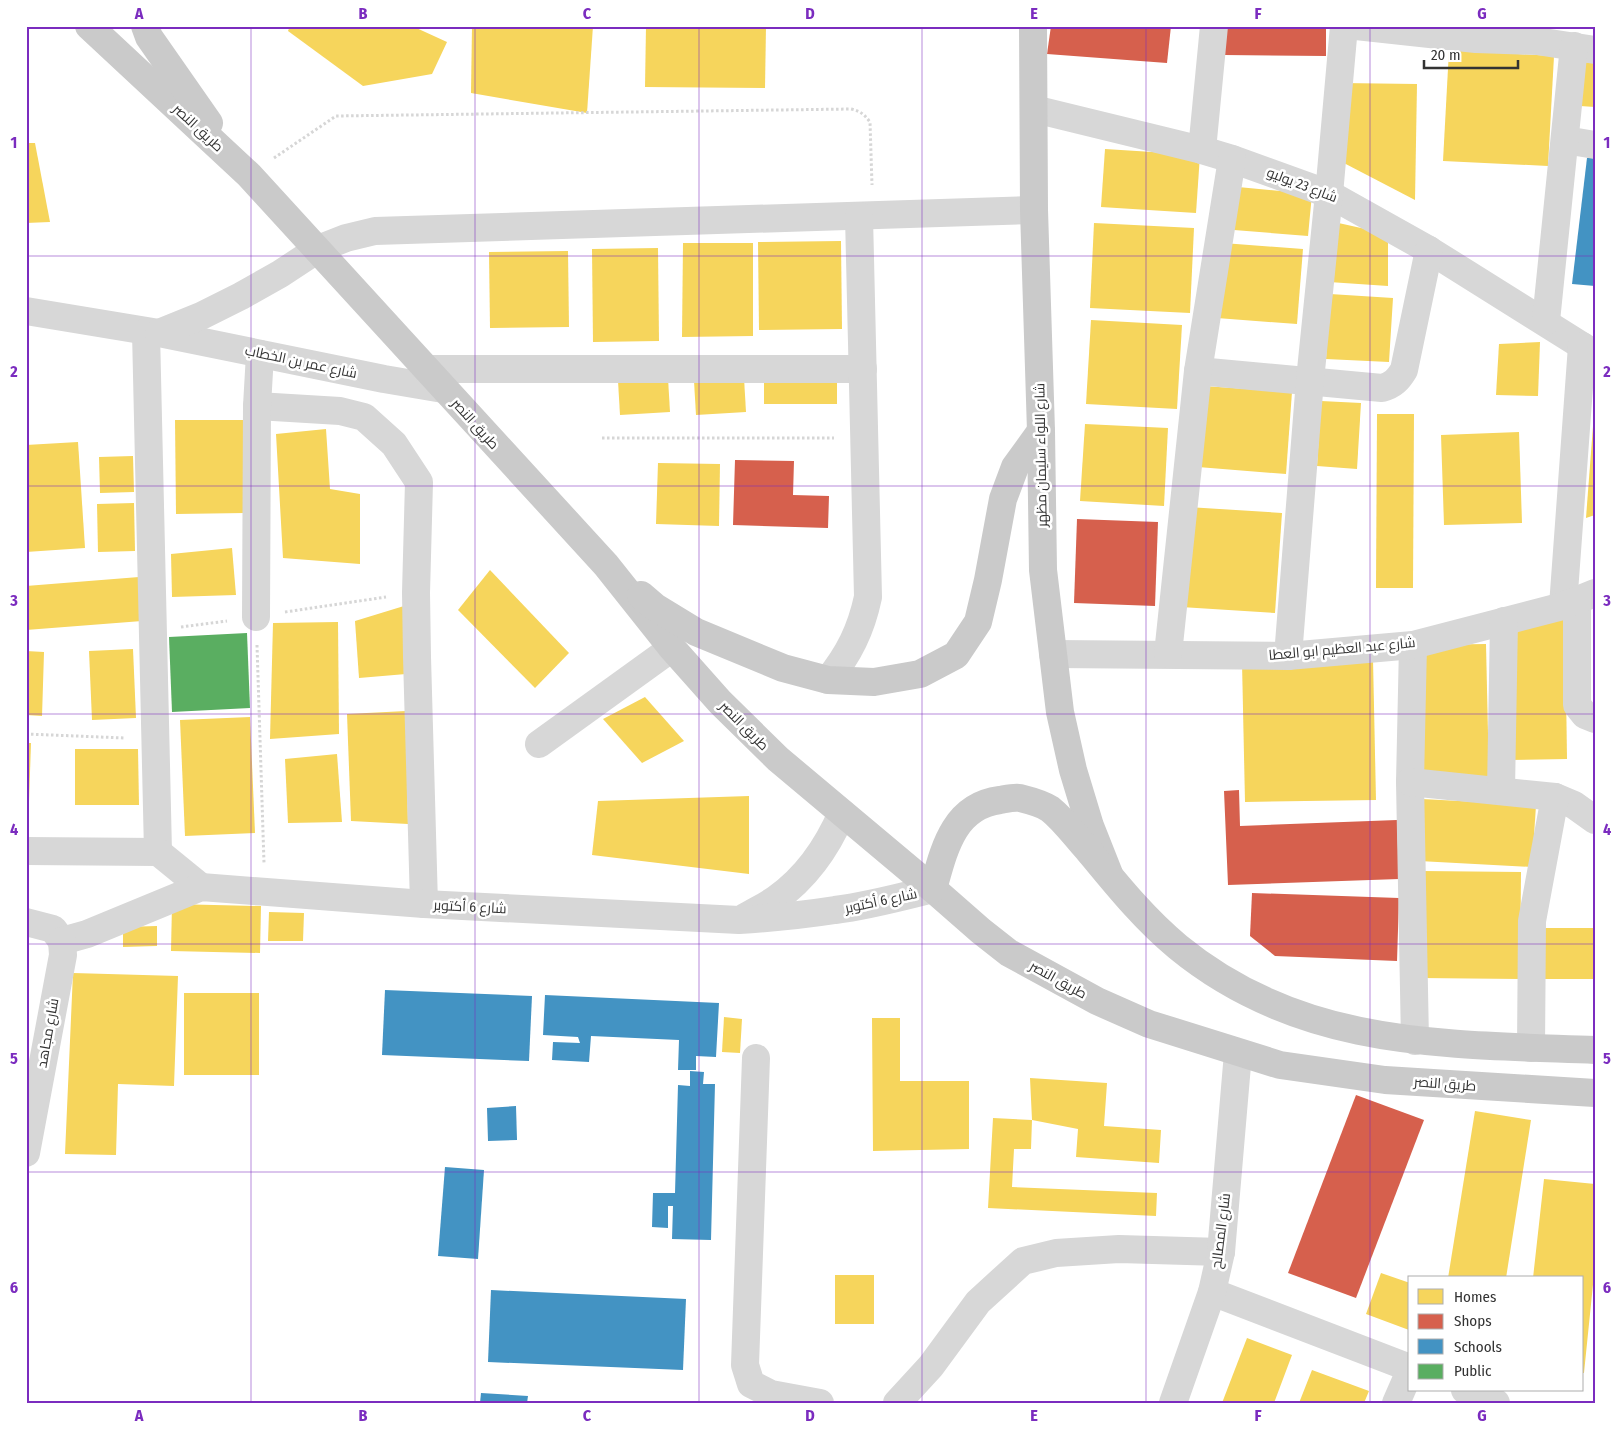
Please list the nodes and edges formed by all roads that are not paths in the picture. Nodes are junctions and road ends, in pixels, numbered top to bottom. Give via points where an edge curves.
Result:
1 (89, 26) edge
2 (146, 26) edge
3 (1033, 26) edge
4 (1214, 26) edge
5 (1344, 26) edge
6 (1356, 26) edge
7 (1476, 33) edge
8 (1584, 48) edge
9 (1034, 109) junction
10 (1564, 140) junction
11 (1595, 145) edge
12 (1202, 150) junction
13 (1232, 159) junction
14 (249, 175) junction
15 (1329, 194) junction
16 (1034, 210) junction
17 (866, 216) junction
18 (318, 249) junction
19 (1429, 250) junction
20 (26, 311) edge
21 (1546, 321) junction
22 (153, 332) junction
23 (1588, 350) edge
24 (260, 354) junction
25 (425, 369) junction
26 (862, 369) junction
27 (1198, 371) junction
28 (1310, 380) junction
29 (443, 389) junction
30 (258, 406) junction
31 (1041, 431) junction
32 (606, 565) junction
33 (1578, 600) edge
34 (256, 617) road end
35 (1504, 621) junction
36 (1413, 645) junction
37 (672, 648) junction
38 (1052, 654) junction
39 (1168, 654) junction
40 (1288, 656) junction
41 (828, 680) junction
42 (1595, 718) edge
43 (539, 744) dead end
44 (1410, 782) junction
45 (1501, 790) junction
46 (1555, 797) junction
47 (842, 813) junction
48 (1595, 820) edge
49 (26, 851) edge
50 (158, 852) junction
51 (1109, 874) junction
52 (201, 887) junction
53 (933, 889) junction
54 (424, 904) junction
55 (739, 920) junction
56 (26, 922) edge
57 (62, 941) junction
58 (1415, 1041) junction
59 (1531, 1048) junction
60 (1595, 1050) edge
61 (1238, 1053) junction
62 (756, 1058) dead end
63 (1595, 1092) edge
64 (26, 1153) edge
65 (1221, 1252) junction
66 (1212, 1292) junction
67 (1408, 1369) edge
68 (1408, 1375) edge
69 (1470, 1392) edge
70 (820, 1403) edge
71 (897, 1403) edge
72 (1173, 1403) edge
73 (1396, 1403) edge
74 (1496, 1403) edge

1 - 14 main road, طريق النصر
2 - 14 main road via 149,36 200,110
3 - 9 main road, شارع اللواء سليمان مظهر
4 - 12 street
5 - 15 street
6 - 7 street
7 - 8 street
8 - 10 street
9 - 12 street, شارع 23 يوليو
9 - 16 main road, شارع اللواء سليمان مظهر
10 - 11 street
10 - 21 street
12 - 13 street, شارع 23 يوليو
13 - 15 street, شارع 23 يوليو
13 - 27 street
14 - 18 main road, طريق النصر
15 - 19 street, شارع 23 يوليو
15 - 28 street
16 - 17 street
16 - 31 main road, شارع اللواء سليمان مظهر
17 - 18 street via 375,231
17 - 26 street
18 - 22 street via 241,296 201,316
18 - 25 main road, طريق النصر
19 - 21 street, شارع 23 يوليو
19 - 28 street via 1400,378 1382,388
20 - 22 street, شارع عمر بن الخطاب
21 - 23 street, شارع 23 يوليو
22 - 24 street, شارع عمر بن الخطاب
22 - 50 street via 153,631
23 - 33 street
24 - 29 street, شارع عمر بن الخطاب
24 - 30 street
25 - 26 street
25 - 29 main road, طريق النصر
26 - 41 street via 868,597 850,650
27 - 28 street
27 - 39 street
28 - 40 street
29 - 32 main road, طريق النصر
30 - 34 street
30 - 54 street via 340,411 364,417 394,444 419,482 416,593
31 - 38 main road, شارع اللواء سليمان مظهر via 1043,570
31 - 41 main road via 1015,467 1003,499 978,622 956,655 920,674 874,682
32 - 37 main road, طريق النصر
32 - 41 main road via 655,607 696,632 783,668
33 - 35 street, شارع عبد العظيم ابو العطا
33 - 42 street via 1578,705 1585,715
35 - 36 street, شارع عبد العظيم ابو العطا
35 - 45 street
36 - 40 street, شارع عبد العظيم ابو العطا
36 - 44 street
37 - 43 street
37 - 47 main road, طريق النصر via 720,702 778,759
38 - 39 street, شارع عبد العظيم ابو العطا
38 - 51 main road, شارع اللواء سليمان مظهر via 1073,770
39 - 40 street, شارع عبد العظيم ابو العطا
44 - 45 street
44 - 58 street
45 - 46 street
46 - 48 street via 1574,804
46 - 59 street via 1532,921
47 - 53 main road, طريق النصر
47 - 55 street via 816,861 796,882 775,900
49 - 50 street
50 - 52 street
51 - 53 main road via 1048,807 1018,797 987,802 960,820 944,848
51 - 58 main road via 1142,913 1178,947 1253,996 1309,1019 1357,1032
52 - 54 street, شارع 6 أكتوبر
52 - 57 street, شارع 6 أكتوبر via 87,934
53 - 55 street, شارع 6 أكتوبر via 837,910
53 - 61 main road, طريق النصر via 1002,947 1097,1002 1149,1024
54 - 55 street, شارع 6 أكتوبر
56 - 57 street via 53,929
57 - 64 street, شارع مجاهد via 63,955
58 - 59 main road
59 - 60 main road
61 - 63 main road, طريق النصر via 1280,1065 1385,1080
61 - 65 street, شارع المصالح
62 - 70 street via 745,1366 751,1384 764,1391
65 - 66 street, شارع المصالح
65 - 71 street via 1119,1249 1056,1254 1023,1261 978,1302 931,1366
66 - 67 street
66 - 72 street, شارع المصالح
68 - 73 street
69 - 74 street

